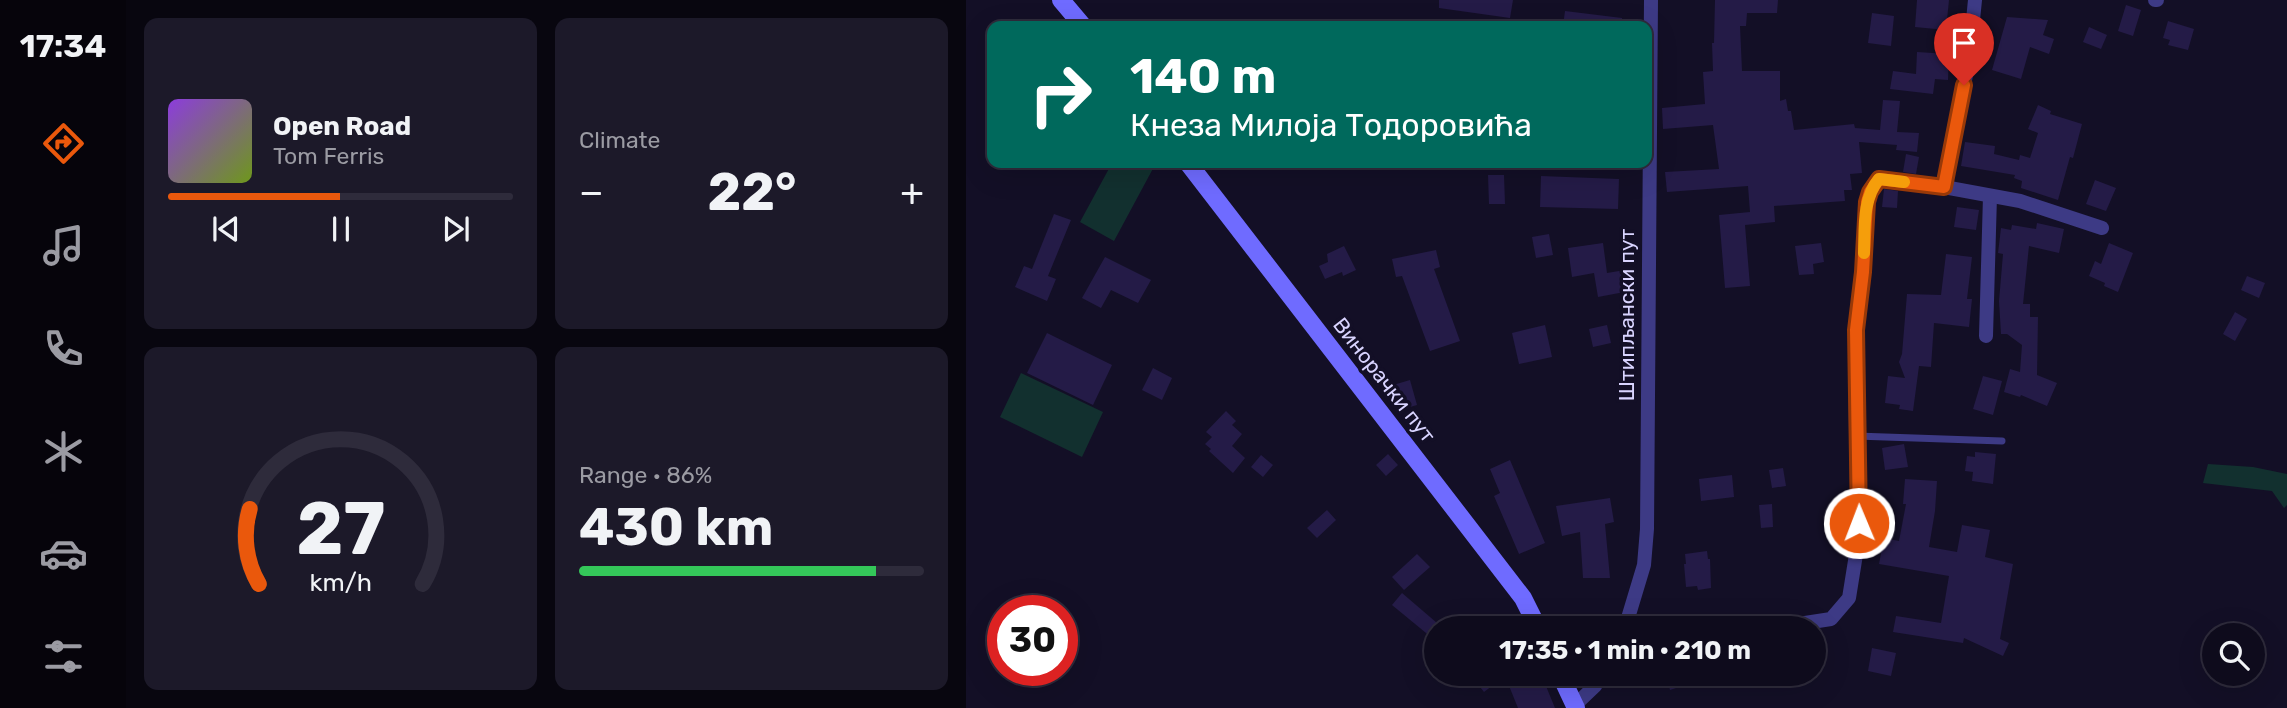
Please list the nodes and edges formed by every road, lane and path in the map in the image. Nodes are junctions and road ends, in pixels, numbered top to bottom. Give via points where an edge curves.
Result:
1 (1061, 0) edge
2 (1651, 0) edge
3 (1975, 0) edge
4 (1079, 21) edge
5 (1651, 21) edge
6 (1192, 168) edge
7 (1650, 168) edge
8 (1944, 187) junction
9 (1990, 196) junction
10 (2102, 228) dead end
11 (1986, 336) dead end
12 (1856, 436) junction
13 (2001, 441) dead end
14 (1532, 616) edge
15 (1629, 616) edge
16 (1826, 620) edge
17 (1565, 686) edge
18 (1595, 686) edge
19 (1574, 707) edge

1 - 4 street
2 - 5 street, Штипљански пут
3 - 8 street via 1969,60
6 - 14 street, Винорачки пут via 1523,598
7 - 15 street, Штипљански пут via 1647,529 1644,565
8 - 9 street
8 - 12 street via 1879,179 1870,192 1856,330
9 - 10 street via 2038,205
9 - 11 street
12 - 13 lane
12 - 16 street via 1860,504 1849,598
17 - 19 street
18 - 19 street

